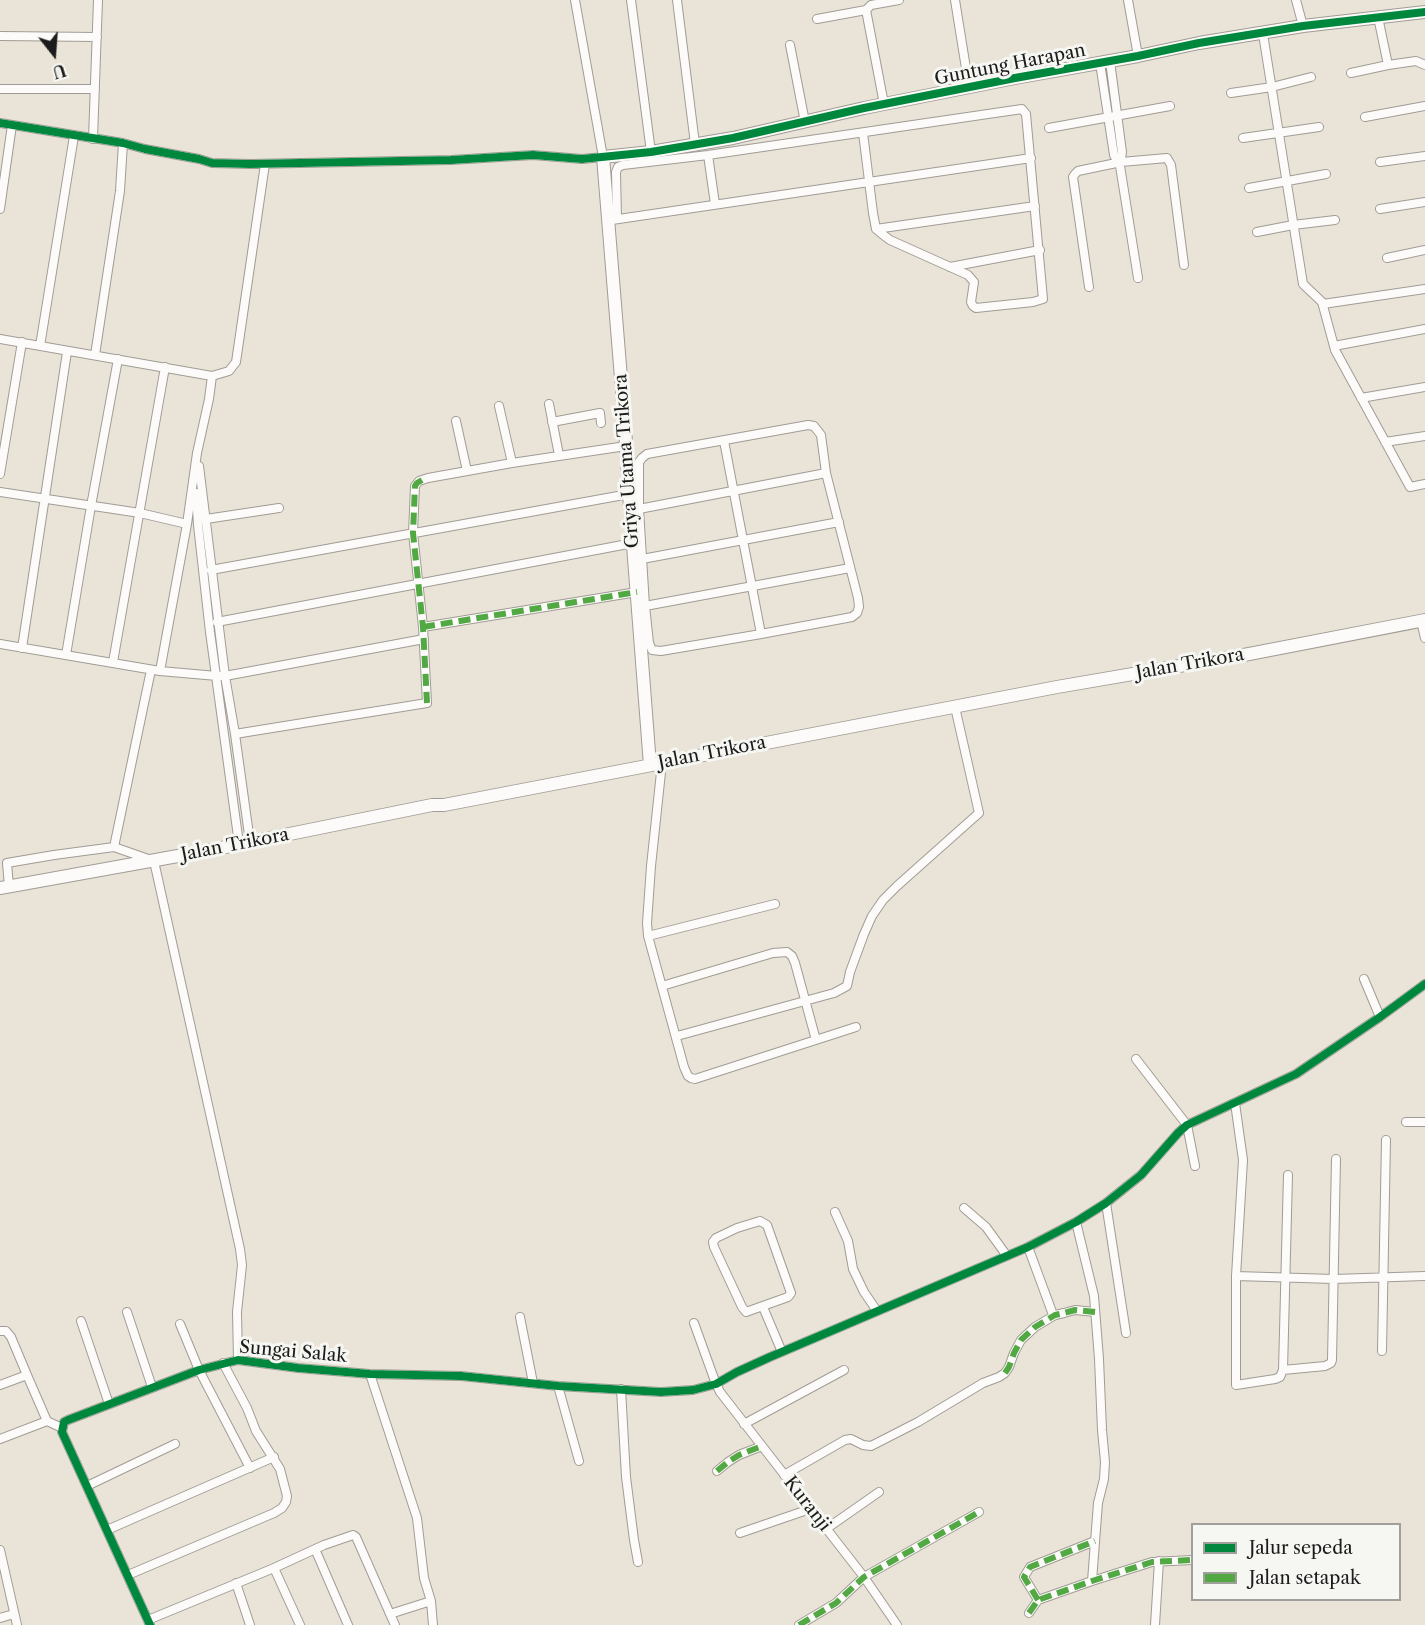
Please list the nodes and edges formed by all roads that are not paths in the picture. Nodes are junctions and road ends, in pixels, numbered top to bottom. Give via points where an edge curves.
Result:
1 (98, 0) edge
2 (574, 0) edge
3 (631, 0) edge
4 (677, 0) edge
5 (899, 0) edge
6 (955, 0) edge
7 (1128, 0) edge
8 (1296, 0) edge
9 (866, 10) junction
10 (1425, 12) edge
11 (1378, 17) junction
12 (817, 19) dead end
13 (1303, 26) junction
14 (1263, 34) junction
15 (0, 36) edge
16 (97, 37) junction
17 (790, 45) dead end
18 (1138, 56) junction
19 (1105, 62) junction
20 (1388, 65) junction
21 (1425, 65) edge
22 (1351, 73) dead end
23 (1311, 78) dead end
24 (969, 87) junction
25 (1272, 87) junction
26 (0, 89) edge
27 (95, 89) junction
28 (1231, 93) dead end
29 (884, 104) junction
30 (1170, 106) dead end
31 (1425, 106) edge
32 (1112, 116) junction
33 (1365, 117) dead end
34 (805, 122) junction
35 (0, 123) edge
36 (12, 125) junction
37 (1318, 127) dead end
38 (1049, 128) dead end
39 (863, 133) junction
40 (1280, 133) junction
41 (74, 136) junction
42 (1243, 138) dead end
43 (93, 139) junction
44 (123, 143) junction
45 (695, 144) junction
46 (651, 152) junction
47 (708, 155) junction
48 (1425, 156) edge
49 (603, 157) junction
50 (1031, 158) junction
51 (1380, 162) dead end
52 (265, 164) junction
53 (1119, 164) junction
54 (1326, 174) dead end
55 (869, 182) junction
56 (1286, 182) junction
57 (1249, 188) dead end
58 (1425, 202) edge
59 (715, 204) junction
60 (1035, 206) junction
61 (0, 209) edge
62 (1380, 210) dead end
63 (613, 220) junction
64 (1335, 220) dead end
65 (1293, 225) junction
66 (876, 229) junction
67 (1257, 232) dead end
68 (1040, 250) junction
69 (1425, 250) edge
70 (1387, 258) dead end
71 (1184, 265) dead end
72 (950, 267) junction
73 (1138, 278) dead end
74 (1089, 287) dead end
75 (1425, 288) edge
76 (1323, 304) junction
77 (1425, 329) edge
78 (0, 339) edge
79 (22, 342) junction
80 (40, 346) junction
81 (1334, 346) junction
82 (67, 352) junction
83 (95, 355) junction
84 (118, 359) junction
85 (165, 367) junction
86 (212, 376) junction
87 (1425, 387) edge
88 (1361, 398) junction
89 (549, 404) dead end
90 (499, 406) dead end
91 (456, 421) dead end
92 (552, 422) junction
93 (601, 423) dead end
94 (1425, 436) edge
95 (724, 441) junction
96 (1385, 442) junction
97 (626, 446) junction
98 (197, 453) junction
99 (559, 455) junction
100 (512, 462) junction
101 (467, 471) junction
102 (826, 473) junction
103 (0, 474) edge
104 (194, 476) junction
105 (1425, 484) edge
106 (734, 491) junction
107 (0, 492) edge
108 (628, 494) junction
109 (44, 498) junction
110 (91, 506) junction
111 (279, 508) dead end
112 (639, 509) junction
113 (140, 513) junction
114 (206, 519) junction
115 (839, 522) junction
116 (187, 524) junction
117 (413, 533) junction
118 (743, 540) junction
119 (633, 543) junction
120 (638, 560) junction
121 (850, 568) junction
122 (211, 570) junction
123 (418, 583) junction
124 (752, 586) junction
125 (637, 592) junction
126 (645, 606) junction
127 (1423, 620) edge
128 (217, 622) junction
129 (423, 627) junction
130 (761, 633) junction
131 (1425, 638) edge
132 (424, 639) junction
133 (0, 644) edge
134 (22, 648) junction
135 (66, 655) junction
136 (113, 662) junction
137 (156, 670) junction
138 (221, 676) junction
139 (955, 707) junction
140 (235, 734) junction
141 (656, 764) junction
142 (245, 843) junction
143 (114, 847) junction
144 (154, 861) junction
145 (5, 888) edge
146 (775, 904) dead end
147 (648, 936) junction
148 (1364, 979) dead end
149 (1425, 984) edge
150 (662, 986) junction
151 (804, 1000) junction
152 (1380, 1017) junction
153 (856, 1027) dead end
154 (676, 1036) junction
155 (816, 1040) junction
156 (1136, 1059) dead end
157 (1235, 1103) junction
158 (1406, 1122) dead end
159 (1425, 1122) edge
160 (1187, 1125) junction
161 (1386, 1140) dead end
162 (1336, 1160) dead end
163 (1195, 1166) dead end
164 (1288, 1175) dead end
165 (1106, 1203) junction
166 (964, 1208) dead end
167 (835, 1212) dead end
168 (1076, 1222) junction
169 (1028, 1247) junction
170 (1007, 1256) junction
171 (1236, 1276) junction
172 (1425, 1276) edge
173 (1285, 1277) junction
174 (1384, 1277) junction
175 (1334, 1279) junction
176 (763, 1307) junction
177 (877, 1311) junction
178 (127, 1312) dead end
179 (1052, 1312) dead end
180 (1095, 1312) junction
181 (520, 1317) dead end
182 (81, 1321) dead end
183 (694, 1323) dead end
184 (180, 1324) dead end
185 (0, 1331) edge
186 (1126, 1333) dead end
187 (1382, 1351) dead end
188 (782, 1352) junction
189 (238, 1360) junction
190 (222, 1363) junction
191 (200, 1370) junction
192 (844, 1370) dead end
193 (1283, 1370) junction
194 (370, 1374) junction
195 (27, 1375) junction
196 (533, 1383) junction
197 (716, 1384) junction
198 (0, 1385) edge
199 (558, 1386) junction
200 (152, 1387) junction
201 (621, 1389) junction
202 (109, 1404) junction
203 (47, 1421) junction
204 (744, 1424) junction
205 (62, 1428) junction
206 (0, 1439) edge
207 (175, 1444) dead end
208 (762, 1446) junction
209 (274, 1457) junction
210 (579, 1461) dead end
211 (250, 1468) junction
212 (717, 1472) dead end
213 (784, 1475) junction
214 (87, 1486) junction
215 (879, 1492) dead end
216 (810, 1509) junction
217 (979, 1512) dead end
218 (826, 1529) junction
219 (107, 1530) junction
220 (740, 1533) dead end
221 (1095, 1541) junction
222 (0, 1550) edge
223 (315, 1550) junction
224 (1191, 1560) edge
225 (1159, 1561) junction
226 (638, 1562) dead end
227 (274, 1568) junction
228 (2, 1569) edge
229 (128, 1575) junction
230 (864, 1577) junction
231 (1092, 1581) junction
232 (236, 1583) junction
233 (1038, 1600) junction
234 (430, 1601) junction
235 (1029, 1613) dead end
236 (14, 1614) junction
237 (390, 1614) junction
238 (0, 1617) edge
239 (149, 1623) edge
240 (894, 1624) edge
241 (16, 1625) edge
242 (250, 1625) edge
243 (300, 1625) edge
244 (348, 1625) edge
245 (395, 1625) edge
246 (434, 1625) edge
247 (799, 1625) edge
248 (1155, 1625) edge

1 - 16 street
2 - 49 street
3 - 46 street
4 - 45 street
5 - 9 street via 872,5
6 - 24 street
7 - 18 street
8 - 13 street
9 - 12 street
9 - 29 street
10 - 11 street, Guntung Harapan
11 - 13 street, Guntung Harapan
11 - 20 street
13 - 14 street, Guntung Harapan
14 - 18 street, Guntung Harapan
14 - 25 street
15 - 16 street
16 - 27 street
17 - 34 street
18 - 19 street, Guntung Harapan
19 - 24 street, Guntung Harapan
19 - 32 street
20 - 21 street via 1416,61
20 - 22 street
23 - 25 street
24 - 29 street, Guntung Harapan
25 - 28 street
25 - 40 street
26 - 27 street
27 - 43 street
29 - 34 street, Guntung Harapan
30 - 32 street
31 - 33 street
32 - 38 street
32 - 53 street via 1122,152
34 - 45 street, Guntung Harapan
35 - 36 street
36 - 41 street
36 - 61 street
37 - 40 street
39 - 47 street
39 - 50 street via 1020,109 1026,114
39 - 55 street
40 - 42 street
40 - 56 street
41 - 43 street
41 - 80 street
43 - 44 street
44 - 52 street via 213,163
44 - 83 street via 120,191
45 - 46 street, Guntung Harapan
46 - 49 street, Guntung Harapan
47 - 59 street
47 - 63 street via 618,167
48 - 51 street
49 - 52 street via 533,155
49 - 63 street, Griya Utama Trikora
50 - 55 street
50 - 60 street
52 - 86 street via 236,362 229,371
53 - 71 street via 1169,160
53 - 73 street
53 - 74 street via 1074,175
54 - 56 street
55 - 59 street
55 - 66 street
56 - 57 street
56 - 65 street
58 - 62 street
59 - 63 street
60 - 66 street
60 - 68 street
63 - 97 street, Griya Utama Trikora
64 - 65 street
65 - 67 street
65 - 76 street via 1303,284
66 - 72 street via 890,240
68 - 72 street
68 - 72 street via 1044,297 1033,302 976,308 971,302 973,280
69 - 70 street
75 - 76 street
76 - 81 street
77 - 81 street
78 - 79 street
79 - 80 street
79 - 103 street
80 - 82 street
81 - 88 street
82 - 83 street
82 - 109 street
83 - 84 street
84 - 85 street
84 - 110 street
85 - 86 street
85 - 113 street
86 - 98 street
87 - 88 street
88 - 96 street
89 - 92 street
90 - 100 street
91 - 101 street
92 - 93 street via 600,413
92 - 99 street
94 - 96 street
95 - 102 street via 814,426 821,435
95 - 106 street
95 - 112 street via 643,456 639,462
96 - 105 street via 1410,487
97 - 99 street
97 - 108 street, Griya Utama Trikora
98 - 104 street
98 - 114 street
99 - 100 street
100 - 101 street
101 - 117 street via 417,483
102 - 106 street
102 - 115 street
104 - 116 street
104 - 138 street
106 - 112 street
106 - 118 street
107 - 109 street
108 - 117 street
108 - 119 street, Griya Utama Trikora
109 - 110 street
109 - 134 street
110 - 113 street
110 - 135 street
111 - 114 street
112 - 120 street
113 - 116 street
113 - 136 street
114 - 122 street
115 - 118 street
115 - 121 street
116 - 137 street
117 - 122 street
117 - 123 street
118 - 120 street
118 - 124 street
119 - 120 street, Griya Utama Trikora
119 - 123 street
120 - 125 street, Griya Utama Trikora
120 - 126 street
121 - 124 street
121 - 130 street via 859,606 855,615
122 - 128 street
123 - 128 street
123 - 129 street
124 - 126 street
124 - 130 street
125 - 129 street
125 - 141 street, Griya Utama Trikora
126 - 130 street via 649,643 654,651
127 - 131 street
127 - 139 street, Jalan Trikora
128 - 138 street
129 - 132 street
132 - 138 street
132 - 140 street via 427,703
133 - 134 street
134 - 135 street
135 - 136 street
136 - 137 street
137 - 138 street
137 - 143 street
138 - 140 street
138 - 142 street
139 - 141 street, Jalan Trikora
139 - 151 street via 979,813 883,900 864,933 847,986
140 - 142 street
141 - 142 street, Jalan Trikora
141 - 147 street
142 - 144 street, Jalan Trikora
143 - 144 street
143 - 145 street via 6,863
144 - 145 street, Jalan Trikora
144 - 189 street via 240,1249
146 - 147 street
147 - 150 street
148 - 152 street
149 - 152 street
150 - 151 street via 783,951 790,953 795,963
150 - 154 street
151 - 154 street
151 - 155 street
152 - 157 street via 1296,1074
153 - 155 street
154 - 155 street via 684,1067 692,1079
156 - 160 street
157 - 160 street
157 - 171 street via 1243,1160
158 - 159 street
160 - 163 street
160 - 165 street, Sungai Salak via 1141,1175
161 - 174 street
162 - 175 street
164 - 173 street
165 - 168 street, Sungai Salak
165 - 186 street
166 - 170 street via 986,1227
167 - 177 street via 848,1241 853,1269
168 - 169 street, Sungai Salak
168 - 180 street
169 - 170 street, Sungai Salak
169 - 179 street
170 - 177 street, Sungai Salak
171 - 173 street
171 - 193 street via 1236,1385 1275,1379
172 - 174 street
173 - 175 street
173 - 193 street
174 - 175 street
174 - 187 street
175 - 193 street via 1331,1363
176 - 176 street via 791,1293 767,1225 760,1221 713,1242 744,1311
176 - 188 street
177 - 188 street, Sungai Salak
178 - 200 street
180 - 213 street via 1076,1310 1055,1315 1021,1340 1009,1367 999,1377 871,1446 845,1440
180 - 221 street via 1105,1462
181 - 196 street
182 - 202 street
183 - 197 street, Kuranji
184 - 191 street
185 - 195 street via 11,1337
188 - 197 street, Sungai Salak
189 - 190 street, Sungai Salak
189 - 194 street, Sungai Salak
190 - 191 street, Sungai Salak
190 - 209 street via 264,1446
191 - 200 street, Sungai Salak
191 - 211 street
192 - 204 street
194 - 196 street, Sungai Salak via 461,1376
194 - 234 street via 417,1518
195 - 198 street
195 - 203 street
196 - 199 street, Sungai Salak
197 - 201 street, Sungai Salak via 661,1392
197 - 204 street, Kuranji
199 - 201 street, Sungai Salak
199 - 210 street
200 - 202 street, Sungai Salak
201 - 226 street via 626,1477
202 - 205 street, Sungai Salak via 64,1422
203 - 205 street
203 - 206 street
204 - 208 street, Kuranji
205 - 214 street
207 - 214 street
208 - 212 street via 739,1455
208 - 213 street, Kuranji
209 - 211 street
209 - 229 street via 287,1496 282,1508
211 - 219 street
213 - 216 street, Kuranji
214 - 219 street
215 - 218 street
216 - 218 street, Kuranji
216 - 220 street
217 - 230 street
218 - 230 street, Kuranji
219 - 229 street
221 - 231 street
221 - 233 street via 1030,1567 1024,1577
222 - 228 street
223 - 227 street
223 - 237 street via 351,1535 356,1537
223 - 244 street
224 - 225 street
225 - 231 street
225 - 248 street
227 - 232 street
227 - 243 street
228 - 236 street
229 - 239 street
230 - 240 street, Kuranji
230 - 247 street via 836,1603
231 - 233 street
232 - 239 street
232 - 242 street
233 - 235 street
234 - 237 street
234 - 246 street
236 - 238 street
236 - 241 street
237 - 245 street

